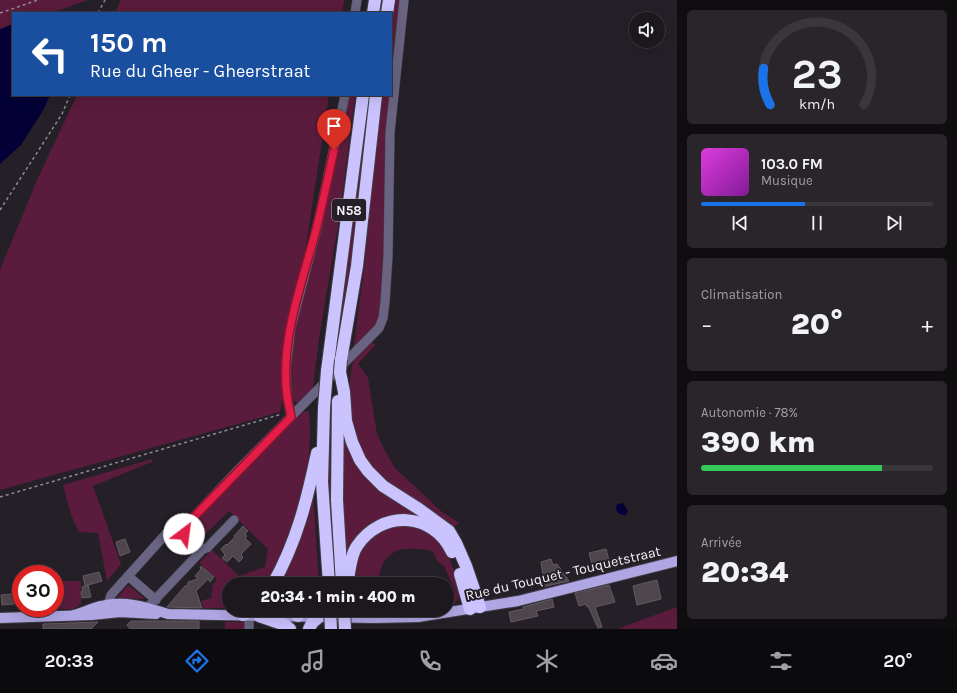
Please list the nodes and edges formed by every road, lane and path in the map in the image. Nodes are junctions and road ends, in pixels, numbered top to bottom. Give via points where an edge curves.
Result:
1 (38, 0) edge
2 (105, 0) edge
3 (357, 0) edge
4 (375, 0) edge
5 (388, 0) edge
6 (404, 0) edge
7 (99, 12) edge
8 (356, 12) edge
9 (373, 12) edge
10 (387, 12) edge
11 (0, 13) edge
12 (70, 96) edge
13 (345, 96) edge
14 (363, 96) edge
15 (376, 96) edge
16 (0, 210) edge
17 (341, 396) junction
18 (291, 414) junction
19 (322, 430) junction
20 (0, 497) edge
21 (234, 520) dead end
22 (184, 534) junction
23 (203, 549) junction
24 (677, 561) edge
25 (128, 576) junction
26 (278, 577) edge
27 (329, 577) edge
28 (342, 577) edge
29 (348, 577) edge
30 (156, 600) junction
31 (148, 607) junction
32 (475, 608) junction
33 (111, 609) junction
34 (454, 611) edge
35 (165, 614) junction
36 (222, 614) edge
37 (251, 617) edge
38 (262, 617) edge
39 (319, 617) joint
40 (331, 617) edge
41 (344, 617) edge
42 (418, 617) edge
43 (0, 618) edge
44 (249, 629) edge
45 (290, 629) edge
46 (309, 629) edge
47 (332, 629) edge
48 (345, 629) edge

1 - 11 path
2 - 7 path
3 - 8 street
4 - 9 highway
5 - 10 highway
6 - 18 street via 390,132 388,256 383,318 380,328 315,395
12 - 16 path via 62,114
13 - 18 street via 317,228 291,327 286,368 287,396
14 - 19 highway, N58, bridge via 327,371
15 - 17 highway, N58, bridge via 357,266 341,360
17 - 28 highway, N58 via 337,500
17 - 32 highway via 352,442 368,471 383,486 448,531 456,543 466,566
18 - 20 path
18 - 22 street via 191,520
19 - 26 highway via 306,503
19 - 27 highway, N58 via 322,482
21 - 23 street via 207,548
22 - 23 street
22 - 25 street via 173,526
23 - 30 street
24 - 32 main road, Rue du Touquet - Touquetstraat via 518,601
25 - 30 street
25 - 33 street via 111,595
29 - 32 highway via 356,547 366,534 392,521 418,522 438,532 446,542
30 - 31 street
31 - 33 main road, Rue du Touquet - Touquetstraat via 130,604
31 - 35 main road, Rue du Touquet - Touquetstraat
32 - 34 main road, Rue du Touquet - Touquetstraat
33 - 35 main road, Rue du Touquet - Touquetstraat
33 - 43 main road, Rue du Touquet - Touquetstraat via 74,615
35 - 36 main road, Rue du Touquet - Touquetstraat
37 - 44 street
38 - 45 highway via 279,622
39 - 42 main road, Rue du Touquet - Touquetstraat
39 - 46 highway
40 - 47 highway, bridge
41 - 48 highway, bridge

